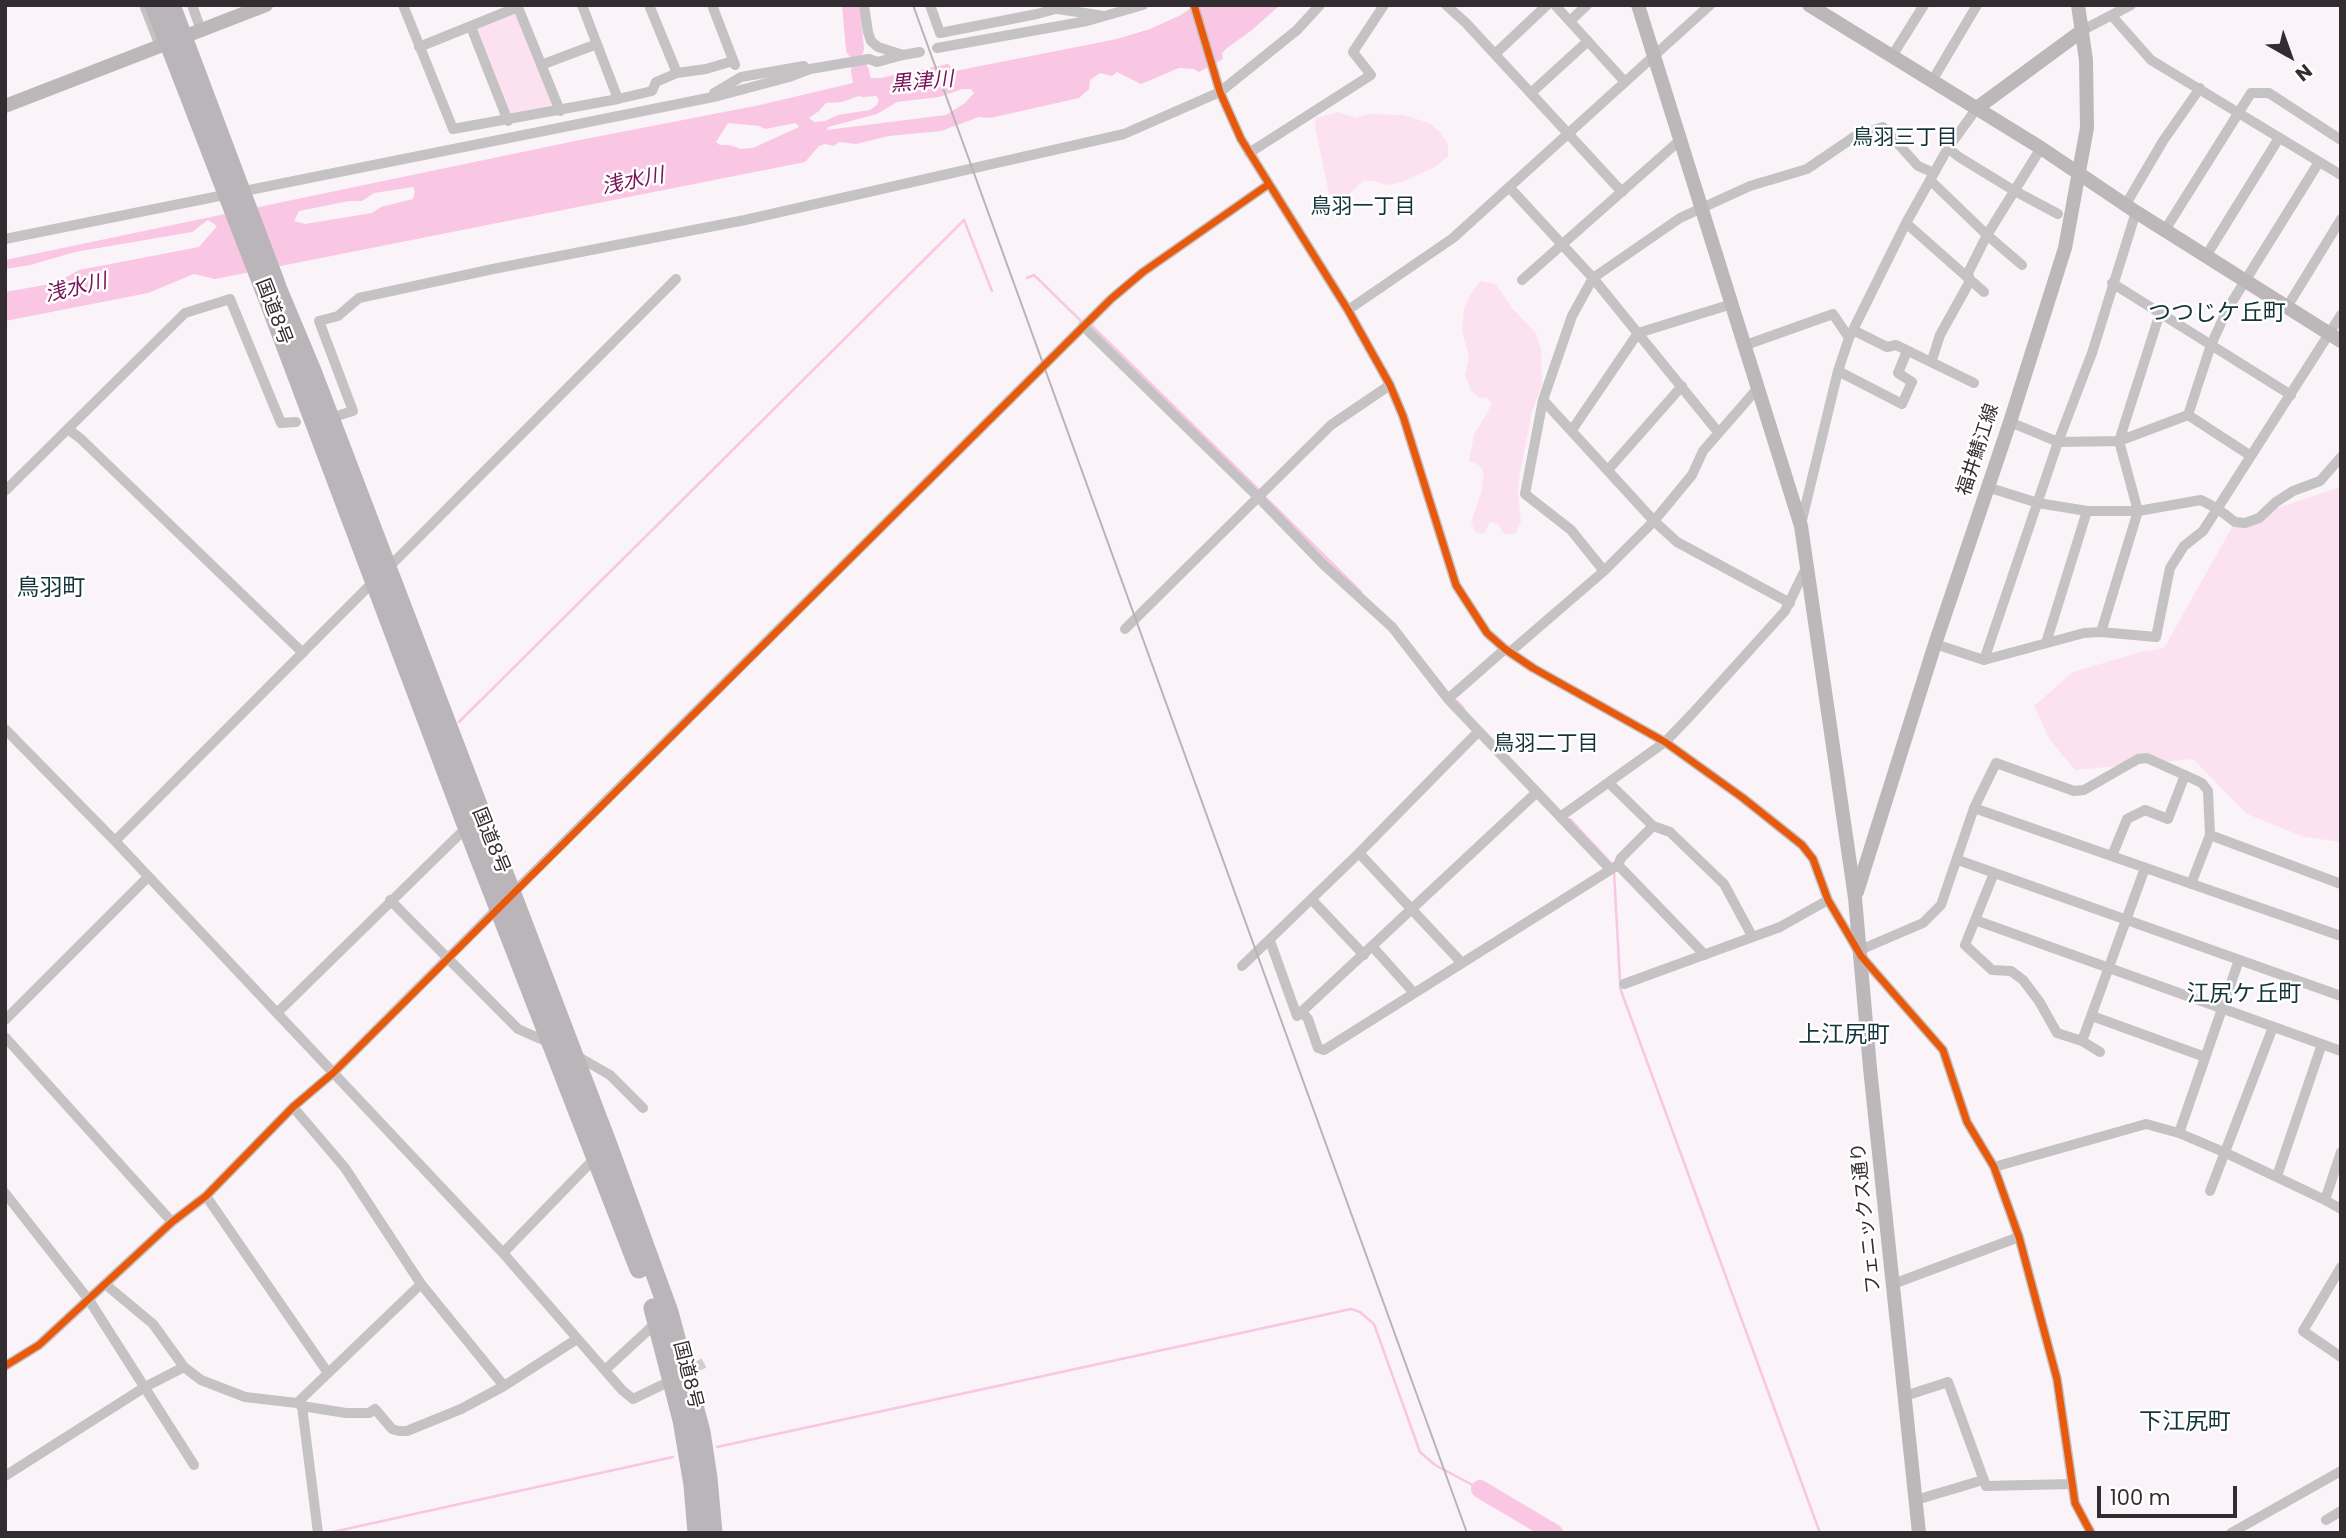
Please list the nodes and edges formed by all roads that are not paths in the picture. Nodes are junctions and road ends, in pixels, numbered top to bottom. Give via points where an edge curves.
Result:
1 (144, 5) edge
2 (154, 5) edge
3 (171, 5) edge
4 (192, 5) edge
5 (266, 5) edge
6 (403, 5) edge
7 (582, 5) edge
8 (649, 5) edge
9 (712, 5) edge
10 (864, 5) edge
11 (930, 5) edge
12 (1070, 5) edge
13 (1143, 5) edge
14 (1194, 5) edge
15 (1320, 5) edge
16 (1547, 5) edge
17 (1555, 5) edge
18 (1587, 5) edge
19 (1638, 5) edge
20 (1710, 5) edge
21 (1809, 5) edge
22 (1924, 5) edge
23 (1977, 5) edge
24 (2078, 5) edge
25 (2131, 5) edge
26 (518, 6) edge
27 (1383, 6) edge
28 (1452, 7) edge
29 (1057, 9) junction
30 (1107, 16) junction
31 (2112, 16) junction
32 (1570, 21) junction
33 (471, 27) junction
34 (201, 30) junction
35 (2083, 30) junction
36 (1588, 41) junction
37 (597, 44) junction
38 (160, 47) junction
39 (419, 47) junction
40 (937, 48) dead end
41 (920, 52) dead end
42 (1495, 54) junction
43 (903, 55) junction
44 (1654, 56) junction
45 (1892, 56) junction
46 (733, 61) junction
47 (541, 65) junction
48 (810, 69) junction
49 (677, 73) junction
50 (741, 77) junction
51 (1932, 81) junction
52 (1625, 82) junction
53 (2200, 88) junction
54 (1220, 92) junction
55 (1531, 93) junction
56 (707, 98) junction
57 (618, 99) junction
58 (5, 106) edge
59 (1977, 108) junction
60 (560, 111) junction
61 (2238, 113) junction
62 (508, 121) junction
63 (1569, 134) junction
64 (2279, 138) junction
65 (2341, 140) edge
66 (1679, 141) junction
67 (1948, 148) junction
68 (2041, 148) junction
69 (1250, 153) junction
70 (2319, 162) junction
71 (2080, 173) junction
72 (2341, 175) edge
73 (1932, 176) junction
74 (1269, 184) junction
75 (1510, 188) junction
76 (2013, 190) junction
77 (1622, 192) junction
78 (1701, 208) junction
79 (2131, 208) junction
80 (2058, 214) dead end
81 (2341, 219) edge
82 (1906, 223) junction
83 (2165, 230) junction
84 (1987, 235) junction
85 (5, 239) edge
86 (1562, 244) junction
87 (2206, 256) junction
88 (2022, 265) dead end
89 (1593, 278) junction
90 (676, 279) dead end
91 (1522, 280) dead end
92 (2246, 280) junction
93 (1970, 281) junction
94 (2112, 283) junction
95 (270, 287) junction
96 (1984, 292) dead end
97 (1732, 304) junction
98 (2287, 307) junction
99 (1348, 310) junction
100 (2160, 313) junction
101 (2341, 315) edge
102 (1083, 326) junction
103 (1638, 334) junction
104 (1851, 334) junction
105 (2335, 337) edge
106 (2211, 345) junction
107 (1743, 346) junction
108 (1907, 351) junction
109 (1932, 360) junction
110 (1838, 371) junction
111 (1974, 383) dead end
112 (1390, 385) junction
113 (1682, 386) junction
114 (1757, 389) junction
115 (2291, 395) junction
116 (1543, 400) junction
117 (340, 415) dead end
118 (2188, 415) junction
119 (296, 422) dead end
120 (2010, 422) junction
121 (68, 429) junction
122 (1572, 430) junction
123 (1718, 432) junction
124 (2119, 441) junction
125 (2058, 442) junction
126 (2251, 456) junction
127 (2341, 457) edge
128 (1608, 470) junction
129 (1987, 488) junction
130 (5, 491) edge
131 (1258, 497) junction
132 (2038, 503) junction
133 (2218, 509) junction
134 (2087, 511) junction
135 (2138, 511) junction
136 (1654, 522) junction
137 (1801, 526) junction
138 (1807, 566) junction
139 (1604, 570) junction
140 (381, 575) junction
141 (1790, 603) junction
142 (1125, 629) dead end
143 (2101, 632) junction
144 (2046, 643) junction
145 (1934, 644) junction
146 (1507, 650) junction
147 (303, 653) junction
148 (1984, 660) junction
149 (1448, 699) junction
150 (5, 729) edge
151 (1478, 732) junction
152 (1665, 742) junction
153 (2185, 775) junction
154 (1609, 783) junction
155 (1537, 792) junction
156 (1974, 808) junction
157 (1560, 817) junction
158 (1653, 826) junction
159 (467, 827) junction
160 (2210, 835) junction
161 (116, 841) junction
162 (1360, 853) junction
163 (2112, 856) junction
164 (1958, 860) junction
165 (1614, 867) junction
166 (2145, 867) junction
167 (1994, 873) junction
168 (148, 877) junction
169 (2191, 884) junction
170 (2341, 884) edge
171 (1855, 898) junction
172 (390, 900) junction
173 (1312, 900) junction
174 (1828, 900) junction
175 (506, 901) junction
176 (1413, 909) junction
177 (1975, 920) junction
178 (2126, 920) junction
179 (1752, 936) junction
180 (2341, 936) edge
181 (1270, 941) junction
182 (1368, 951) junction
183 (1861, 953) junction
184 (1705, 955) junction
185 (447, 958) junction
186 (2239, 960) junction
187 (1461, 962) junction
188 (1242, 966) dead end
189 (2109, 968) junction
190 (1625, 984) dead end
191 (1414, 993) junction
192 (2341, 996) edge
193 (2222, 1008) junction
194 (1302, 1012) junction
195 (276, 1013) junction
196 (2092, 1016) junction
197 (5, 1020) edge
198 (2273, 1027) junction
199 (5, 1037) edge
200 (2082, 1041) junction
201 (552, 1044) junction
202 (2322, 1044) junction
203 (2341, 1051) edge
204 (2100, 1052) dead end
205 (573, 1054) junction
206 (2205, 1057) junction
207 (333, 1073) junction
208 (293, 1107) junction
209 (643, 1108) dead end
210 (2179, 1133) junction
211 (2341, 1152) edge
212 (2226, 1153) junction
213 (595, 1158) junction
214 (1994, 1167) junction
215 (2277, 1177) junction
216 (2210, 1191) dead end
217 (5, 1194) edge
218 (206, 1196) junction
219 (2325, 1200) junction
220 (2341, 1209) edge
221 (172, 1222) junction
222 (2019, 1237) junction
223 (503, 1253) junction
224 (2339, 1275) edge
225 (104, 1284) junction
226 (421, 1284) junction
227 (1893, 1284) junction
228 (89, 1300) junction
229 (658, 1321) junction
230 (577, 1339) junction
231 (2341, 1357) edge
232 (5, 1366) edge
233 (184, 1367) junction
234 (605, 1370) junction
235 (328, 1373) junction
236 (504, 1385) junction
237 (662, 1385) dead end
238 (145, 1387) junction
239 (1905, 1396) junction
240 (299, 1405) junction
241 (194, 1465) dead end
242 (2339, 1475) edge
243 (5, 1476) edge
244 (1983, 1480) junction
245 (2071, 1483) junction
246 (1916, 1500) junction
247 (2341, 1511) edge
248 (2326, 1520) dead end
249 (318, 1533) edge
250 (697, 1533) edge
251 (713, 1533) edge
252 (1919, 1533) edge
253 (2091, 1533) edge
254 (2231, 1533) edge

1 - 38 street
2 - 95 highway, 国道8号, bridge
3 - 95 highway, 国道8号, bridge
4 - 34 street
5 - 34 street
6 - 39 street
7 - 37 street
8 - 49 street
9 - 46 street
10 - 43 street via 871,41 885,51
11 - 29 street via 940,33
12 - 29 street
13 - 30 street
14 - 54 street
15 - 54 street via 1297,30
16 - 42 street
17 - 32 street
18 - 32 street
19 - 44 street, フェニックス通り
20 - 44 street
21 - 45 street
22 - 45 street
23 - 51 street
24 - 35 street, 福井鯖江線
25 - 31 street
26 - 33 street
26 - 47 street
27 - 69 street via 1353,52 1371,75
28 - 42 street
29 - 30 street
30 - 40 street
31 - 35 street
31 - 53 street via 2151,60
32 - 36 street
33 - 39 street
33 - 62 street
34 - 38 street
35 - 59 street
35 - 71 street, 福井鯖江線 via 2087,128
36 - 52 street
36 - 55 street
37 - 47 street
37 - 57 street
38 - 58 street
39 - 62 street via 453,129
41 - 43 street
42 - 55 street
43 - 48 street
44 - 52 street
44 - 66 street, フェニックス通り
45 - 51 street
46 - 49 street
46 - 50 street
47 - 60 street
48 - 50 street via 804,66
48 - 56 street
49 - 57 street via 656,82 652,91
50 - 56 street
51 - 59 street
52 - 63 street
53 - 61 street
53 - 79 street via 2164,141
54 - 69 street
54 - 117 street via 1124,134 745,220 359,298 338,316 319,321 353,411
55 - 63 street
56 - 85 street
57 - 60 street
59 - 67 street
59 - 68 street
60 - 62 street
61 - 64 street
61 - 65 street via 2251,93 2269,93
61 - 83 street
63 - 75 street
63 - 77 street
64 - 70 street
64 - 87 street
66 - 77 street
66 - 78 street, フェニックス通り
67 - 73 street
67 - 76 street
68 - 71 street
68 - 76 street
69 - 74 street
70 - 72 street
70 - 92 street
71 - 79 street
71 - 120 street, 福井鯖江線 via 2065,248
73 - 78 street via 1883,127 1854,137 1807,169 1750,186
73 - 82 street
73 - 84 street
74 - 99 street
74 - 102 street via 1143,272
75 - 86 street
75 - 99 street via 1453,238
76 - 80 street
76 - 84 street
77 - 86 street
78 - 89 street
78 - 97 street, フェニックス通り
79 - 83 street
79 - 94 street
81 - 98 street
82 - 93 street
82 - 104 street
83 - 87 street
84 - 88 street
84 - 93 street via 1968,273
86 - 89 street
86 - 91 street
87 - 92 street
89 - 103 street
89 - 116 street via 1572,316
90 - 140 street
92 - 98 street
92 - 106 street
93 - 96 street
93 - 109 street via 1940,335
94 - 100 street
94 - 125 street via 2092,353
95 - 140 highway, 国道8号 via 312,371
97 - 103 street
97 - 107 street, フェニックス通り
98 - 105 street
99 - 112 street
100 - 106 street
100 - 124 street
101 - 105 street
102 - 131 street
102 - 175 street
103 - 113 street
103 - 122 street
104 - 107 street via 1833,314
104 - 108 street
104 - 110 street
105 - 115 street
106 - 115 street
106 - 118 street
107 - 114 street, フェニックス通り
108 - 109 street
108 - 110 street via 1898,373 1912,382 1902,404
109 - 111 street
110 - 137 street
112 - 131 street via 1331,425
112 - 146 street via 1456,585 1487,633
113 - 123 street
113 - 128 street
114 - 123 street
114 - 137 street, フェニックス通り
115 - 126 street
116 - 122 street
116 - 139 street via 1525,494 1571,530
118 - 124 street
118 - 126 street
119 - 121 street via 281,423 230,299 185,313
120 - 125 street
120 - 129 street, 福井鯖江線
121 - 130 street
121 - 147 street
122 - 128 street
123 - 136 street via 1692,475
124 - 125 street
124 - 135 street
125 - 132 street
126 - 133 street
127 - 133 street via 2320,481 2293,491 2259,518 2235,522
128 - 136 street
129 - 132 street
129 - 145 street, 福井鯖江線
131 - 142 street
131 - 149 street via 1392,627
132 - 134 street
132 - 148 street
133 - 135 street via 2201,500
133 - 143 street via 2170,568 2156,638
134 - 135 street
134 - 144 street
135 - 143 street
136 - 139 street
136 - 141 street via 1677,542
137 - 138 street, フェニックス通り
138 - 141 street
138 - 171 street, フェニックス通り
139 - 146 street
140 - 147 street
140 - 159 highway, 国道8号
140 - 175 highway, 国道8号
141 - 152 street
143 - 144 street
144 - 148 street
145 - 148 street
145 - 171 street, 福井鯖江線
146 - 149 street
146 - 152 street
147 - 161 street
149 - 151 street
150 - 161 street
151 - 155 street
151 - 162 street
152 - 154 street
152 - 174 street via 1808,851
153 - 156 street via 2147,758 2138,759 2084,790 2074,791 1996,763
153 - 160 street via 2208,791
153 - 163 street via 2168,820 2145,810 2127,819
154 - 157 street
154 - 158 street
155 - 157 street
155 - 176 street
156 - 163 street
156 - 164 street
157 - 165 street
158 - 165 street
158 - 179 street via 1670,832 1724,884
159 - 172 street
159 - 175 highway, 国道8号
160 - 169 street
160 - 170 street
161 - 168 street
162 - 173 street
162 - 176 street
163 - 166 street
164 - 167 street
164 - 183 street via 1941,905 1932,915
165 - 184 street
165 - 187 street
166 - 169 street
166 - 178 street
167 - 177 street
167 - 178 street
168 - 195 street
168 - 197 street
169 - 180 street
171 - 183 street, フェニックス通り
172 - 185 street
172 - 195 street
173 - 181 street
173 - 182 street
174 - 179 street via 1780,927
174 - 183 street
175 - 185 street
175 - 201 highway, 国道8号
175 - 205 highway, 国道8号
176 - 182 street
176 - 187 street
177 - 189 street
177 - 200 street via 1965,945 1992,970 2011,971 2023,980 2057,1032
178 - 186 street
178 - 189 street
179 - 184 street
181 - 188 street
181 - 194 street via 1297,1016
182 - 191 street
182 - 194 street
183 - 214 street via 1943,1050 1967,1122
183 - 227 street, フェニックス通り
184 - 190 street
185 - 201 street via 518,1029
185 - 207 street
186 - 192 street
186 - 193 street
187 - 191 street
189 - 193 street
189 - 196 street
191 - 194 street via 1324,1050 1318,1048
193 - 198 street
193 - 206 street
195 - 207 street
196 - 200 street
196 - 206 street
198 - 202 street
198 - 212 street
199 - 221 street
200 - 204 street
201 - 205 street
201 - 213 highway, 国道8号
202 - 203 street
202 - 215 street
205 - 209 street via 610,1075
205 - 251 highway, 国道8号 via 682,1355 701,1432
206 - 210 street
207 - 208 street
207 - 223 street
208 - 218 street
208 - 226 street via 345,1168
210 - 212 street
210 - 214 street via 2146,1124
211 - 219 street
212 - 215 street
212 - 216 street
213 - 223 street
213 - 229 highway, 国道8号
214 - 222 street
215 - 219 street
217 - 228 street
218 - 221 street
218 - 235 street
219 - 220 street
221 - 225 street
222 - 227 street
222 - 245 street via 2057,1379
223 - 230 street
224 - 231 street via 2302,1331
225 - 228 street
225 - 233 street via 153,1324
226 - 235 street
226 - 236 street
227 - 239 street, フェニックス通り
228 - 232 street via 39,1345
228 - 238 street
229 - 234 street
229 - 250 highway, 国道8号 via 682,1420
230 - 234 street
230 - 236 street
233 - 238 street
233 - 240 street via 201,1380 246,1397
234 - 237 street via 634,1399
235 - 240 street
236 - 240 street via 407,1431 393,1429 375,1409 346,1413
238 - 241 street
238 - 243 street
239 - 244 street via 1948,1382
239 - 246 street, フェニックス通り
240 - 249 street
242 - 254 street
244 - 245 street via 1986,1486
244 - 246 street
245 - 253 street via 2075,1503
246 - 252 street, フェニックス通り
247 - 248 street

